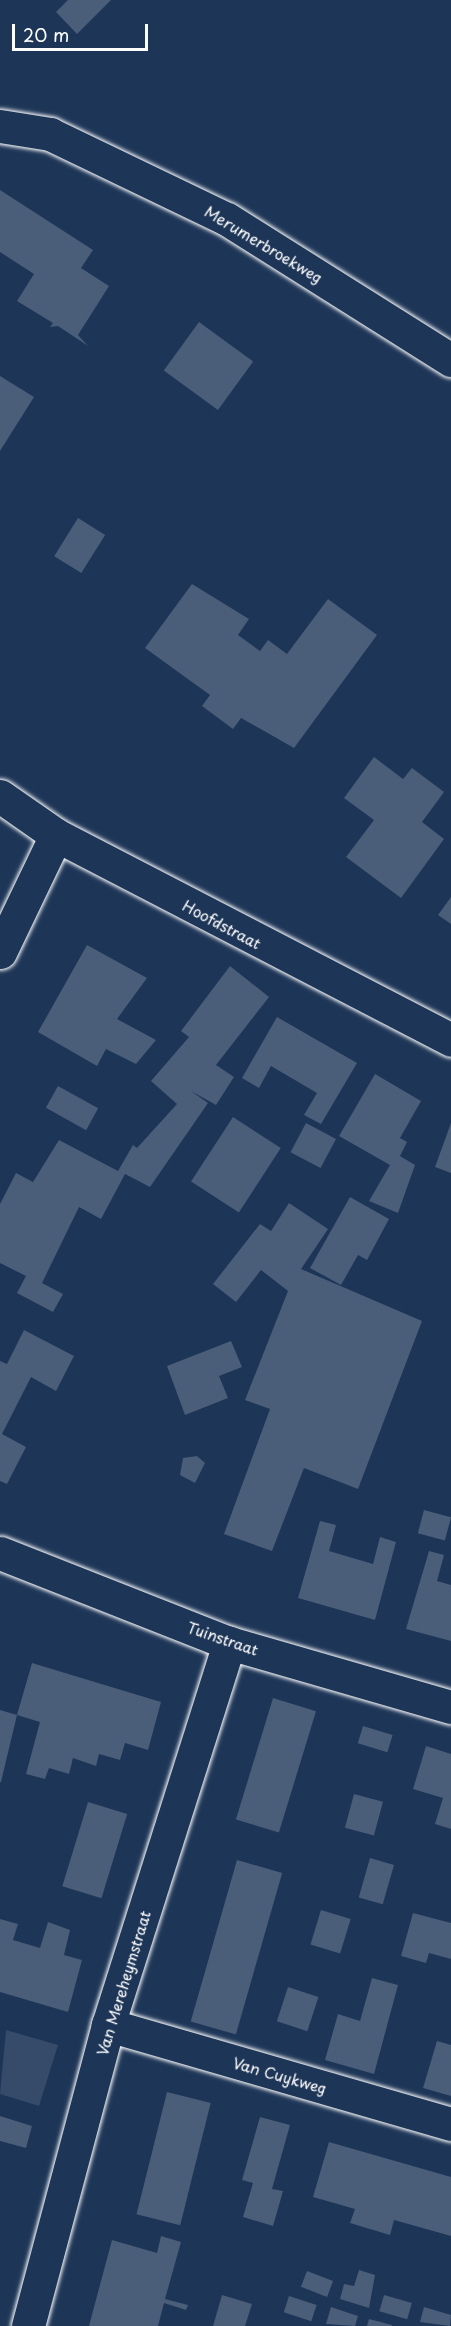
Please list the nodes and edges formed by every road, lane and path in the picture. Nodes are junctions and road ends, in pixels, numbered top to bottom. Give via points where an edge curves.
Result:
1 (0, 126) edge
2 (451, 360) edge
3 (0, 796) edge
4 (56, 835) junction
5 (0, 952) edge
6 (451, 1040) edge
7 (0, 1553) edge
8 (229, 1642) junction
9 (451, 1707) edge
10 (108, 2025) junction
11 (451, 2124) edge
12 (27, 2326) edge

1 - 2 street, Merumerbroekweg via 50,134 227,219
3 - 4 street, Hoofdstraat
4 - 5 street
4 - 6 street, Hoofdstraat
7 - 8 street, Tuinstraat
8 - 9 street, Tuinstraat
8 - 10 street, Van Mereheymstraat
10 - 11 street, Van Cuykweg
10 - 12 street, Van Mereheymstraat

